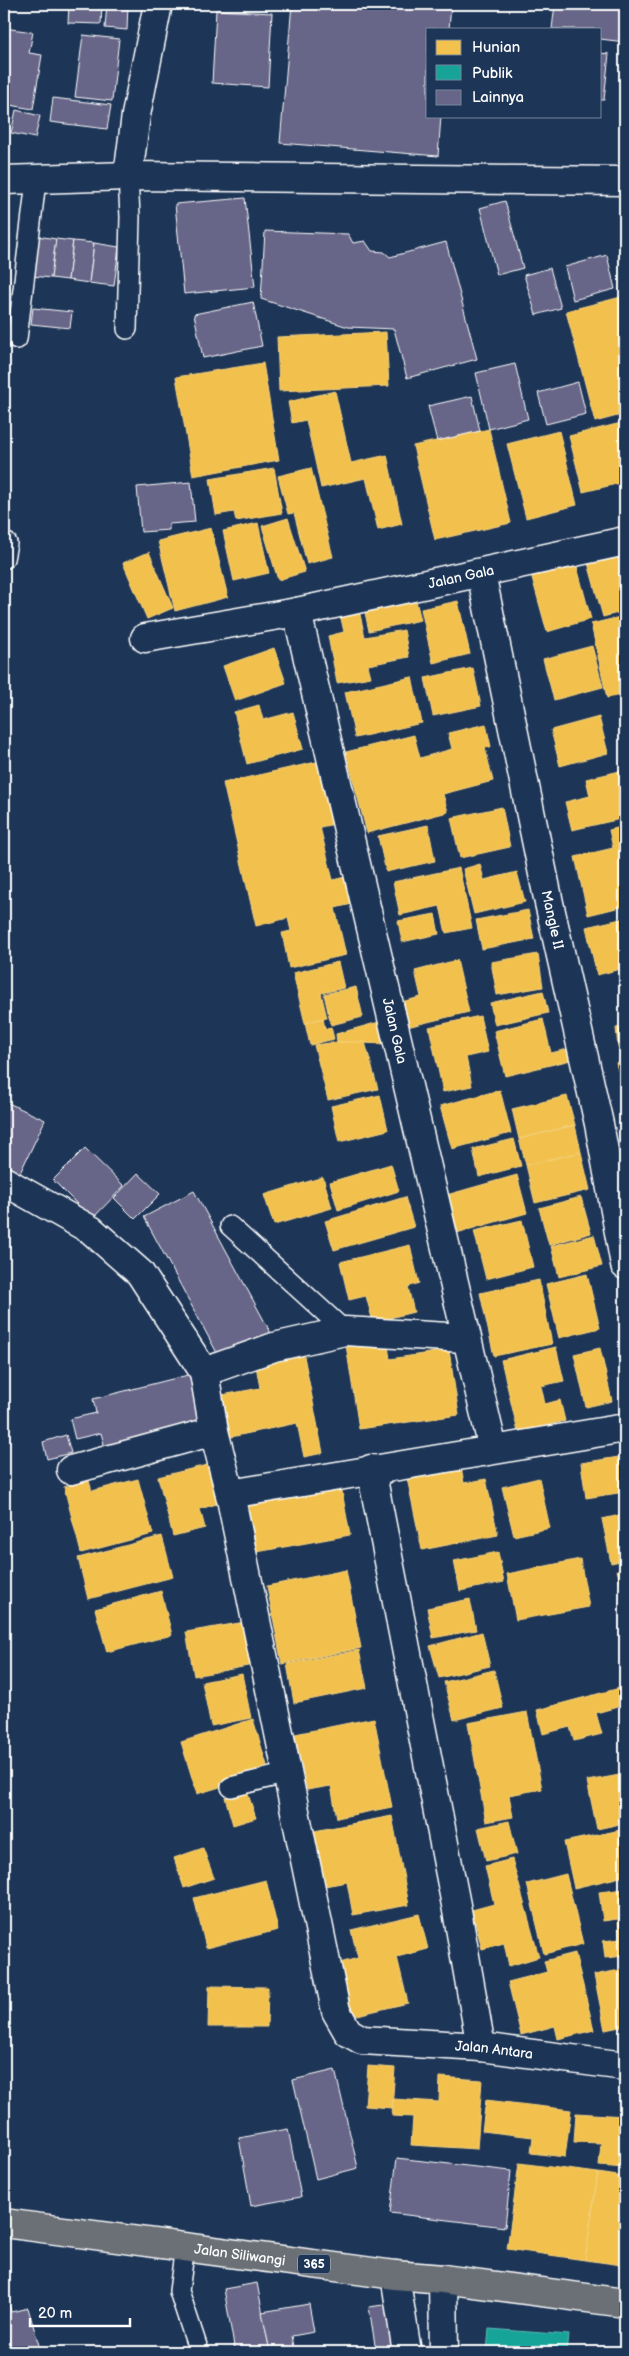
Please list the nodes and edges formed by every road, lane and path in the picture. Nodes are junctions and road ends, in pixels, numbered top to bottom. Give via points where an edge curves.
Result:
1 (158, 4) edge
2 (128, 176) junction
3 (4, 180) edge
4 (36, 181) junction
5 (625, 181) edge
6 (127, 329) dead end
7 (17, 339) dead end
8 (625, 541) edge
9 (481, 573) junction
10 (298, 612) junction
11 (145, 638) dead end
12 (4, 1181) edge
13 (230, 1226) dead end
14 (625, 1265) edge
15 (345, 1331) junction
16 (465, 1338) junction
17 (204, 1372) junction
18 (625, 1428) edge
19 (214, 1431) junction
20 (492, 1449) junction
21 (371, 1469) junction
22 (71, 1470) dead end
23 (230, 1494) junction
24 (288, 1773) junction
25 (232, 1786) dead end
26 (481, 2047) junction
27 (625, 2066) edge
28 (4, 2223) edge
29 (185, 2246) junction
30 (395, 2275) junction
31 (443, 2279) junction
32 (625, 2302) edge
33 (199, 2352) edge
34 (407, 2352) edge
35 (444, 2352) edge

1 - 2 street via 136,114
2 - 4 street
2 - 5 street
2 - 6 lane
3 - 4 street
4 - 7 lane
8 - 9 street, Jalan Gala
9 - 10 street, Jalan Gala
9 - 14 street, Mangle II via 549,903 599,1124
10 - 11 street, Jalan Gala
10 - 16 street, Jalan Gala
12 - 17 street via 91,1230 140,1274
13 - 15 lane
15 - 16 street
15 - 17 street via 274,1347
16 - 20 street, Jalan Gala
17 - 19 street
18 - 20 street
19 - 22 street
19 - 23 street
20 - 21 street
21 - 23 street
21 - 26 street
23 - 24 street
24 - 25 lane
24 - 26 street, Jalan Antara via 336,2011 348,2032 362,2040
26 - 27 street, Jalan Antara
28 - 29 main road, Jalan Siliwangi / 365
29 - 30 main road, Jalan Siliwangi / 365
29 - 33 lane via 179,2291
30 - 31 main road, Jalan Siliwangi / 365
30 - 34 street
31 - 32 main road, Jalan Siliwangi / 365
31 - 35 street

